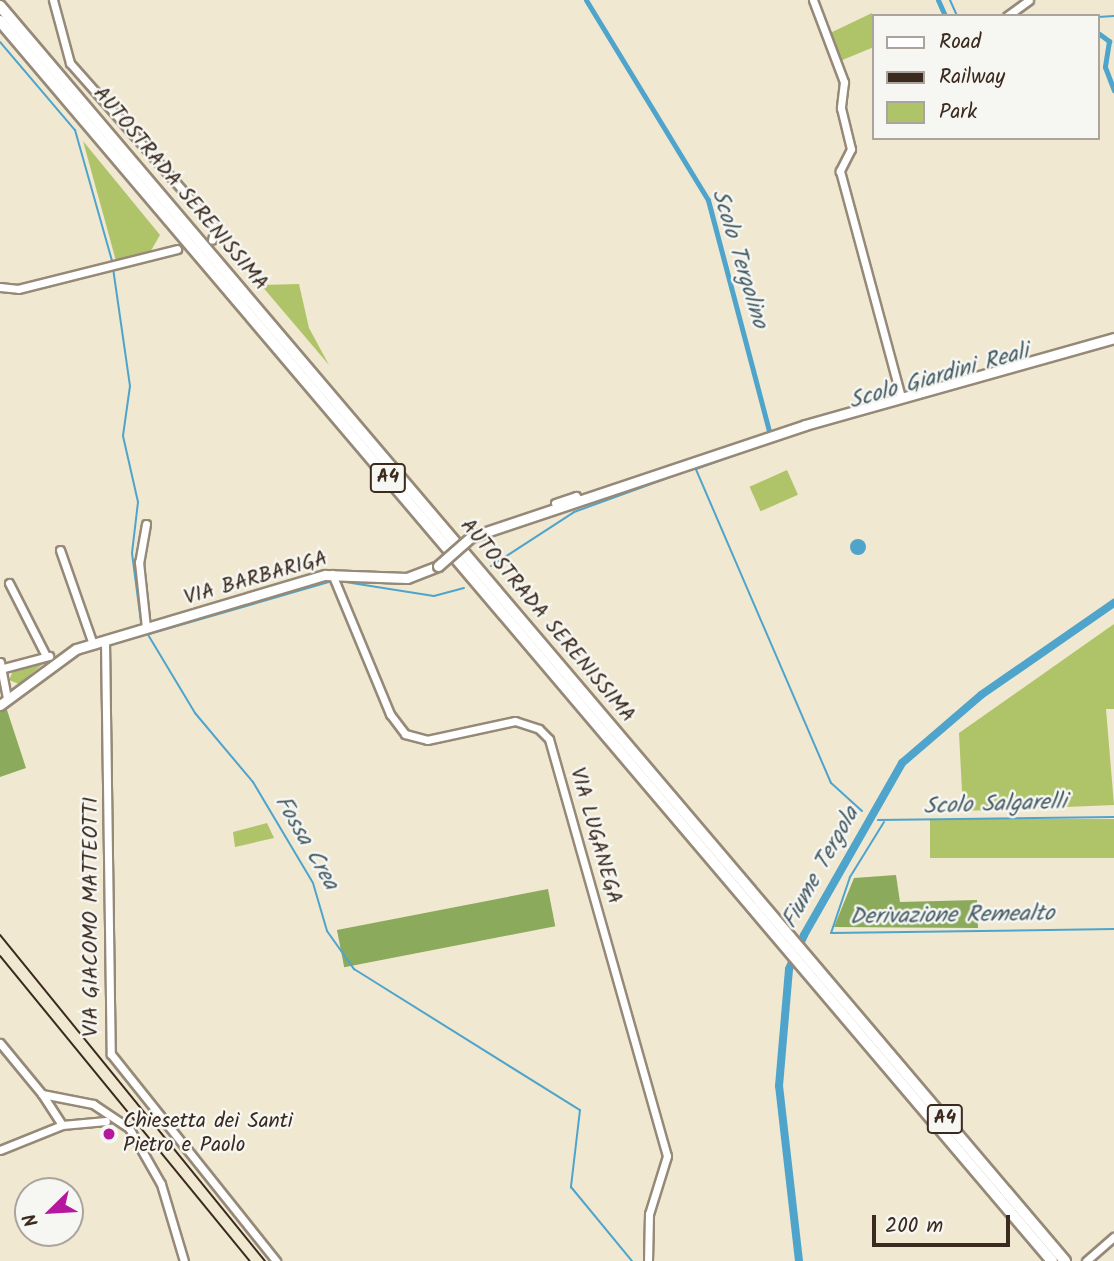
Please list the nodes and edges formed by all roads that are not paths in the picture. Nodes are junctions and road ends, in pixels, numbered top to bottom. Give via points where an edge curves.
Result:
1 (52, 0) edge
2 (813, 0) edge
3 (1029, 0) edge
4 (0, 6) edge
5 (1010, 14) edge
6 (0, 21) edge
7 (212, 240) dead end
8 (177, 249) tunnel mouth
9 (0, 287) edge
10 (1114, 338) edge
11 (901, 397) junction
12 (579, 501) junction
13 (555, 503) dead end
14 (146, 524) dead end
15 (60, 550) dead end
16 (332, 574) junction
17 (9, 583) dead end
18 (146, 628) junction
19 (105, 640) junction
20 (93, 644) junction
21 (1, 667) edge
22 (6, 682) junction
23 (23, 686) junction
24 (0, 689) edge
25 (3, 700) edge
26 (0, 1043) edge
27 (41, 1094) junction
28 (106, 1121) dead end
29 (62, 1125) junction
30 (0, 1150) edge
31 (1114, 1237) edge
32 (184, 1261) edge
33 (276, 1261) edge
34 (648, 1261) edge
35 (1052, 1261) edge
36 (1065, 1261) edge
37 (1086, 1261) edge

1 - 7 street via 70,63 215,227
2 - 11 street via 845,87 841,108 851,152 841,164
3 - 5 street
4 - 36 highway, AUTOSTRADA SERENISSIMA / A4
6 - 35 highway, AUTOSTRADA SERENISSIMA / A4
8 - 9 street via 18,289
10 - 11 main road, VIA BARBARIGA
11 - 12 main road, VIA BARBARIGA
12 - 13 street, VIA BARBARIGA via 576,496
12 - 16 main road, VIA BARBARIGA, bridge via 471,537 438,566 407,578
14 - 18 street via 139,562
15 - 20 street
16 - 18 main road, VIA BARBARIGA
16 - 34 street, VIA LUGANEGA via 405,734 427,740 515,721 540,729 549,739 667,1156 649,1214
17 - 21 street, VIA BARBARIGA via 48,656
18 - 19 main road, VIA BARBARIGA
19 - 20 main road, VIA BARBARIGA
19 - 33 street, VIA GIACOMO MATTEOTTI via 111,1054
20 - 23 main road, VIA BARBARIGA via 64,654
21 - 22 street, VIA BARBARIGA
22 - 23 street
22 - 24 street
22 - 25 street, VIA BARBARIGA
23 - 25 main road, VIA BARBARIGA
26 - 27 street
27 - 29 street
27 - 32 street via 93,1104 129,1128 164,1193
28 - 29 street
29 - 30 street
31 - 37 street

